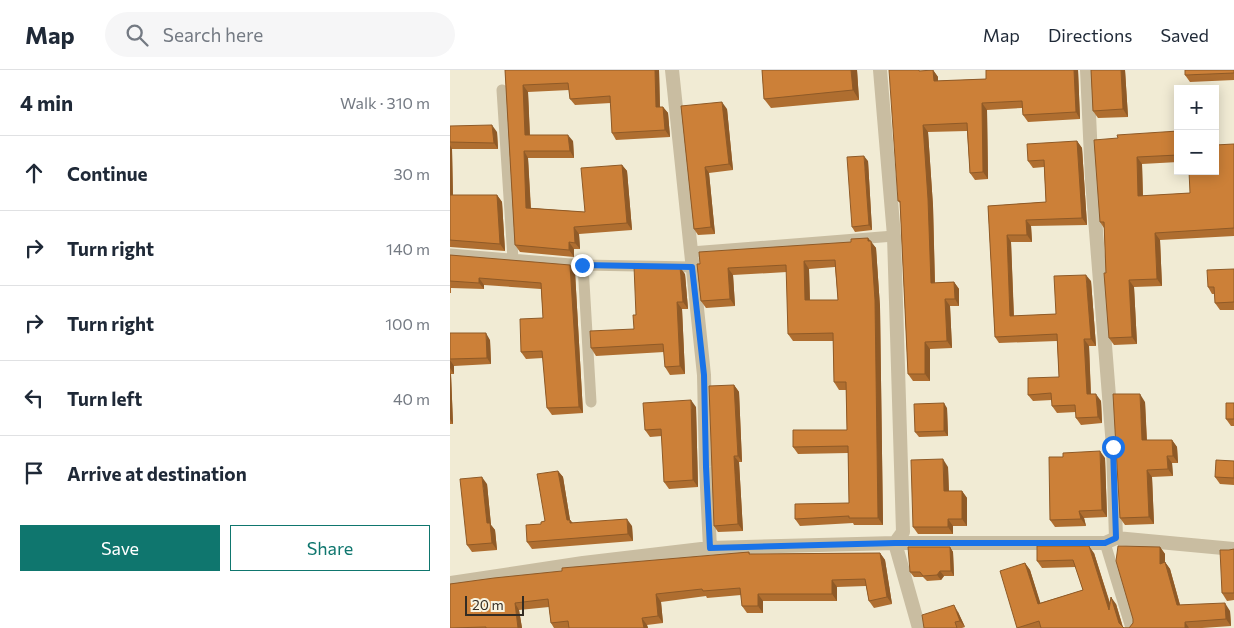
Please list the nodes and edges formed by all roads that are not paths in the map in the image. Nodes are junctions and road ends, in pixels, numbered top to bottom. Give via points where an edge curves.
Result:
1 (672, 70) edge
2 (880, 70) edge
3 (1087, 70) edge
4 (502, 90) dead end
5 (894, 236) junction
6 (691, 252) junction
7 (450, 254) edge
8 (513, 259) junction
9 (582, 265) junction
10 (692, 267) junction
11 (591, 402) dead end
12 (1111, 540) junction
13 (895, 543) junction
14 (710, 548) junction
15 (1234, 548) edge
16 (450, 583) edge
17 (919, 628) edge
18 (1132, 628) edge

1 - 6 street
2 - 5 street
3 - 12 street via 1092,180 1113,447
4 - 8 lane
5 - 6 lane
5 - 13 street via 903,532
6 - 10 street
7 - 8 lane
8 - 9 lane
9 - 10 lane
9 - 11 lane
10 - 14 street via 704,375
12 - 13 street
12 - 15 street
12 - 18 lane
13 - 14 street
13 - 17 street
14 - 16 street

